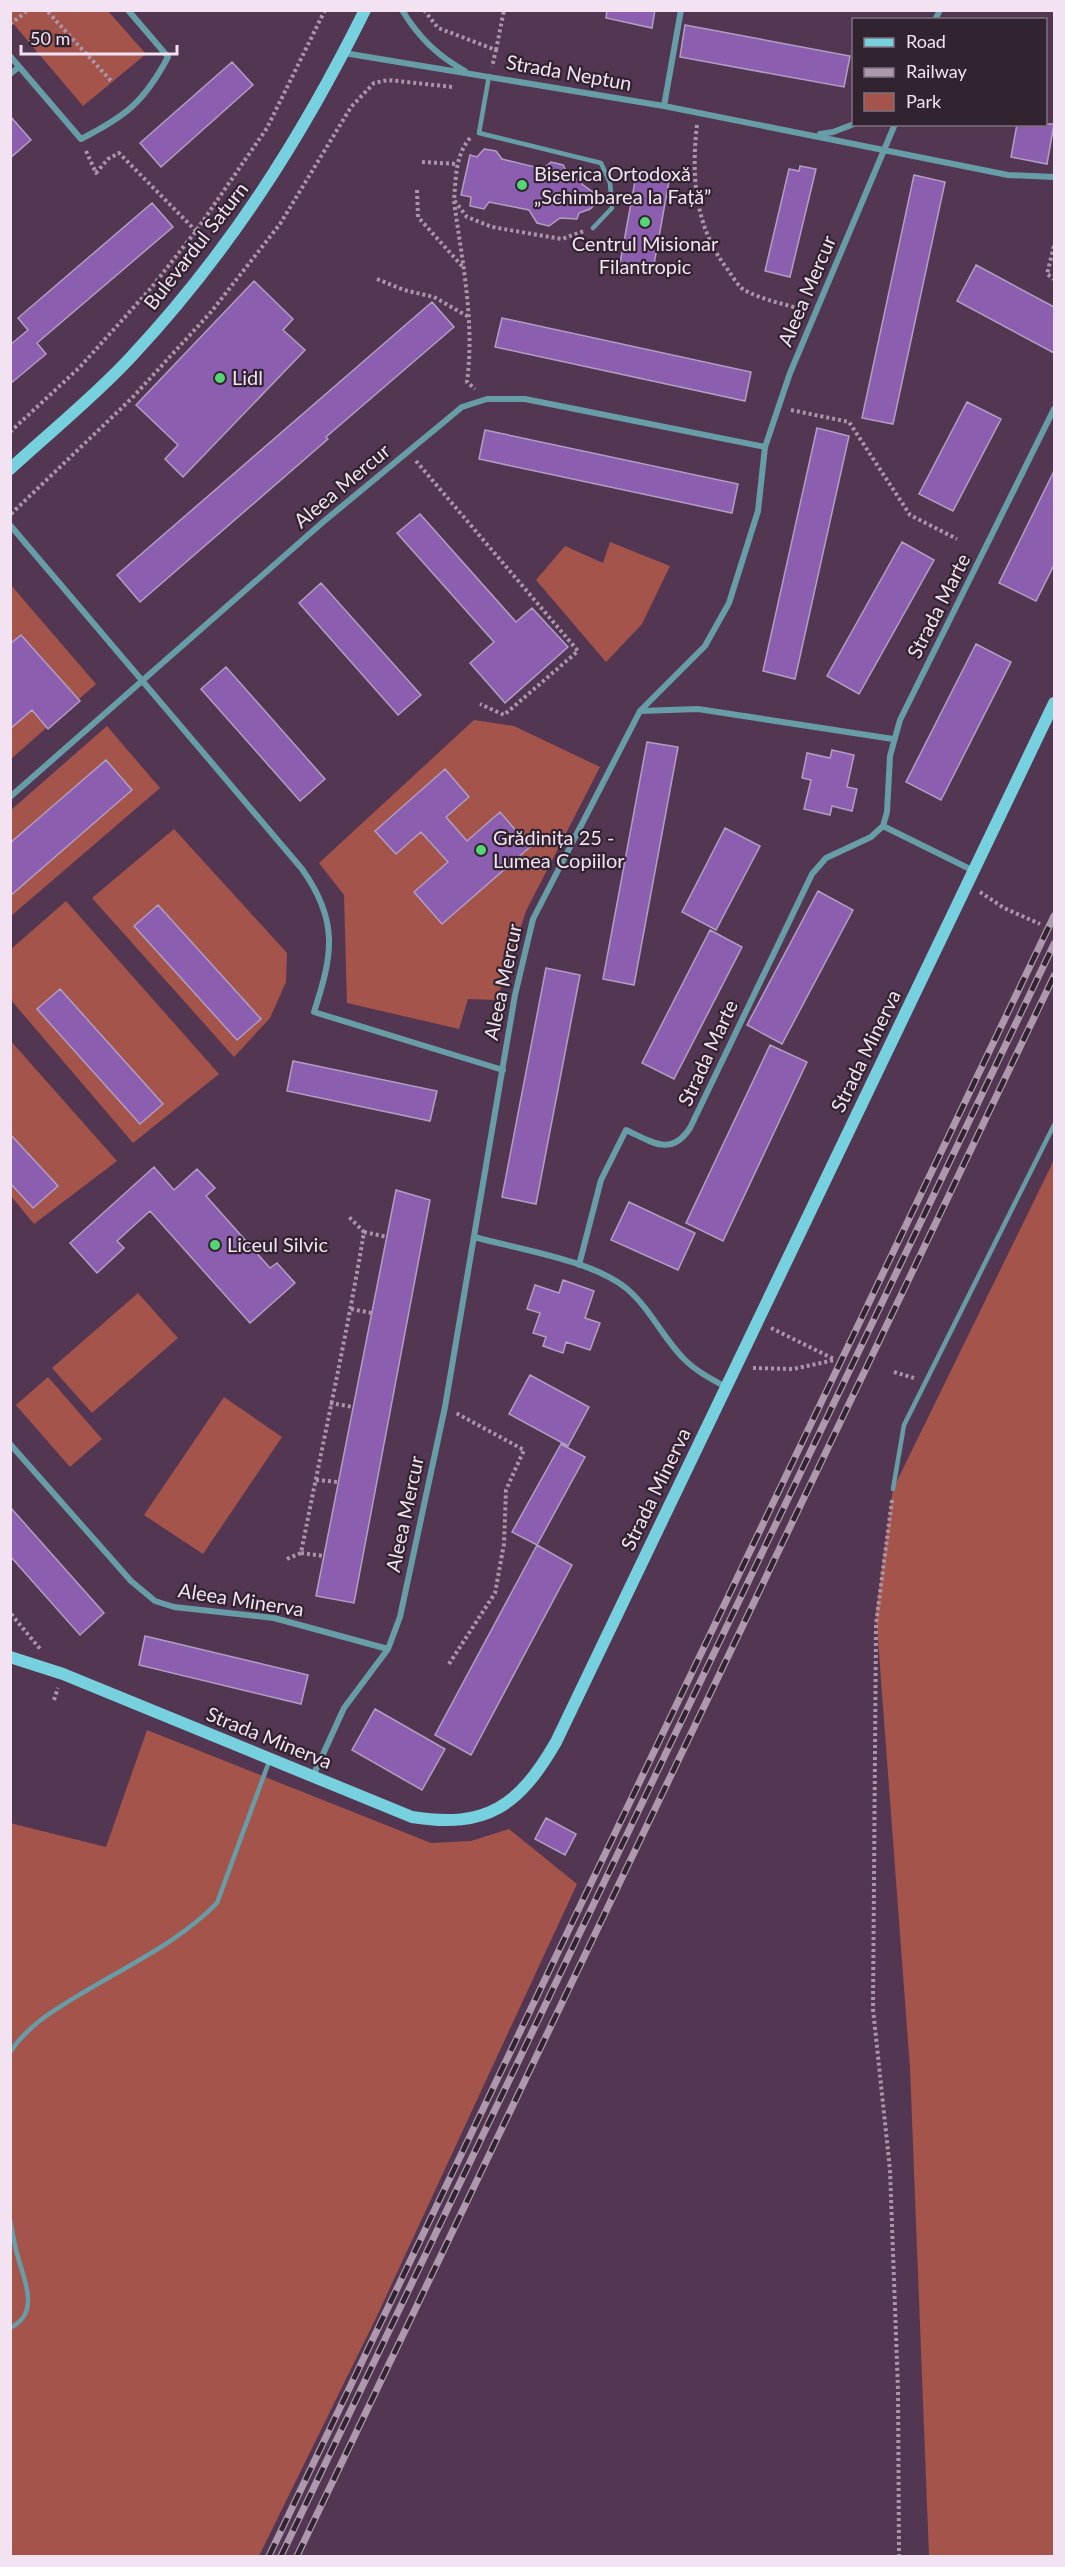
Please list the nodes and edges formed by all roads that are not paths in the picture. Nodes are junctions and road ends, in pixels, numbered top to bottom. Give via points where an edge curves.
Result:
1 (128, 10) edge
2 (365, 10) edge
3 (402, 10) edge
4 (681, 10) edge
5 (344, 53) junction
6 (10, 56) edge
7 (19, 67) junction
8 (469, 73) junction
9 (10, 74) edge
10 (489, 76) junction
11 (664, 106) junction
12 (852, 125) edge
13 (894, 126) edge
14 (814, 135) junction
15 (885, 151) junction
16 (1054, 177) edge
17 (593, 228) road end
18 (1054, 409) edge
19 (765, 447) junction
20 (10, 469) edge
21 (10, 525) edge
22 (142, 682) junction
23 (1054, 703) edge
24 (640, 711) junction
25 (893, 739) junction
26 (10, 797) edge
27 (883, 826) junction
28 (974, 871) junction
29 (503, 1070) junction
30 (1054, 1125) edge
31 (474, 1237) junction
32 (579, 1265) junction
33 (726, 1388) junction
34 (10, 1444) edge
35 (893, 1489) road end
36 (388, 1649) junction
37 (10, 1657) edge
38 (270, 1759) junction
39 (313, 1776) junction
40 (10, 2052) edge
41 (10, 2220) edge
42 (10, 2328) edge

1 - 7 street via 168,57 135,106 81,140
2 - 5 street, Bulevardul Saturn
3 - 8 street, Strada Neptun via 425,43
4 - 11 street
5 - 8 street, Strada Neptun
5 - 20 street, Bulevardul Saturn via 260,197 178,304 129,359
6 - 7 street
7 - 9 street
8 - 10 street, Strada Neptun
10 - 11 street, Strada Neptun
10 - 17 lane via 479,133 601,163 610,183 612,208
11 - 14 street, Strada Neptun
12 - 14 street, Strada Neptun
13 - 15 street
14 - 15 street, Strada Neptun
15 - 16 street, Strada Neptun via 1008,175
15 - 19 street, Aleea Mercur via 805,336
18 - 25 street, Strada Marte
19 - 22 street, Aleea Mercur via 525,399 487,399 462,408
19 - 24 street, Aleea Mercur via 758,511 729,603 705,646
21 - 22 street
22 - 26 street
22 - 29 street, Aleea Mercur via 317,890 329,927 324,984 314,1012
23 - 28 street, Strada Minerva
24 - 25 street via 698,709
24 - 29 street, Aleea Mercur via 533,919 515,994
25 - 27 street, Strada Marte
27 - 28 street
27 - 32 street, Strada Marte via 871,837 826,858 812,874 683,1139 672,1146 626,1130 601,1180
28 - 33 street, Strada Minerva
29 - 31 street, Aleea Mercur
30 - 35 lane via 904,1425
31 - 32 street
31 - 36 street, Aleea Mercur via 445,1407 400,1617
32 - 33 street via 626,1288 683,1358
33 - 39 street, Strada Minerva via 556,1742 524,1789 485,1815 439,1821 393,1811
34 - 36 street, Aleea Minerva via 131,1581 155,1601 174,1607 274,1618
36 - 39 street, Aleea Mercur via 344,1708
37 - 38 street, Strada Minerva via 63,1674
38 - 39 street, Strada Minerva
38 - 40 lane via 217,1903 175,1938 48,2014 21,2036
41 - 42 lane via 30,2295 25,2314

